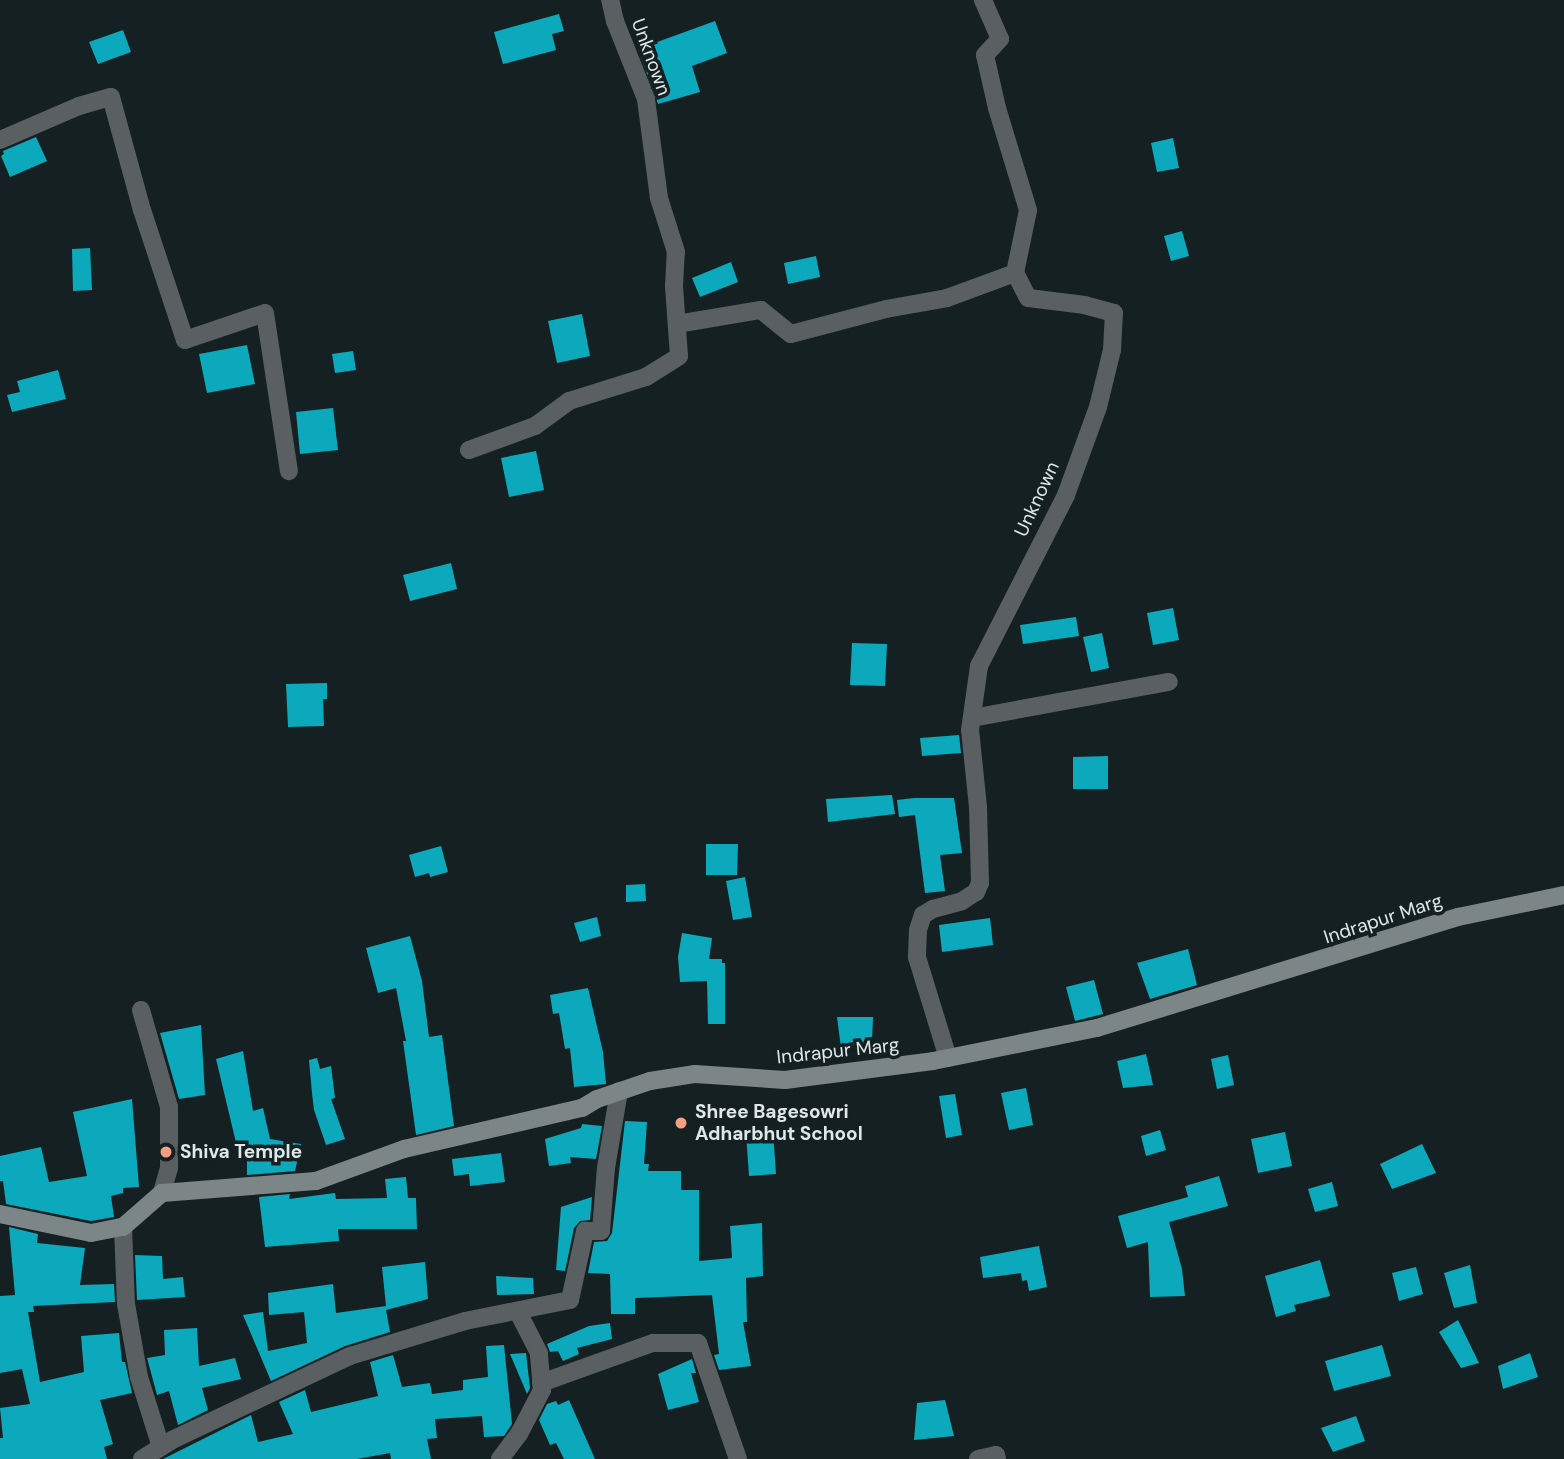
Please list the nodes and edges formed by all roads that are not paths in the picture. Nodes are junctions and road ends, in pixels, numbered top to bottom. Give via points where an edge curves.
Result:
1 (610, 0) edge
2 (983, 0) edge
3 (0, 140) edge
4 (1015, 272) junction
5 (677, 324) junction
6 (469, 450) dead end
7 (289, 471) dead end
8 (1169, 682) dead end
9 (972, 719) junction
10 (1564, 895) edge
11 (141, 1010) dead end
12 (948, 1058) junction
13 (619, 1091) junction
14 (162, 1193) junction
15 (0, 1214) edge
16 (122, 1227) junction
17 (518, 1312) junction
18 (541, 1383) junction
19 (166, 1443) junction
20 (142, 1459) edge
21 (177, 1459) edge
22 (500, 1459) edge
23 (738, 1459) edge
24 (978, 1459) edge
25 (997, 1459) edge

1 - 5 street, Unknown via 646,99 659,198 676,252
2 - 4 street via 1000,39 985,55 1028,209
3 - 7 street via 111,97 185,340 265,313
4 - 5 street via 947,298 791,334 761,310
4 - 9 street, Unknown via 1028,298 1085,304 1114,313 1112,351 1098,407 1066,495 979,666
5 - 6 street, Unknown via 680,356 646,377 569,401 535,426
8 - 9 street
9 - 12 street, Unknown via 980,883 976,892 962,901 923,915 918,930 917,957
10 - 12 street, Indrapur Marg via 1458,917 1097,1028
11 - 14 street via 169,1107 169,1168
12 - 13 street, Indrapur Marg via 785,1080 695,1074
13 - 14 street, Indrapur Marg via 582,1108 404,1149 316,1181
13 - 17 street via 601,1231 585,1231 570,1300
14 - 16 street
15 - 16 street via 91,1233
16 - 19 street via 126,1304 139,1377
17 - 18 street via 539,1353
17 - 19 street via 465,1321 349,1356
18 - 22 street via 542,1390 519,1433
18 - 23 street via 653,1343 698,1343
19 - 20 street
19 - 21 street
24 - 25 street via 996,1455

